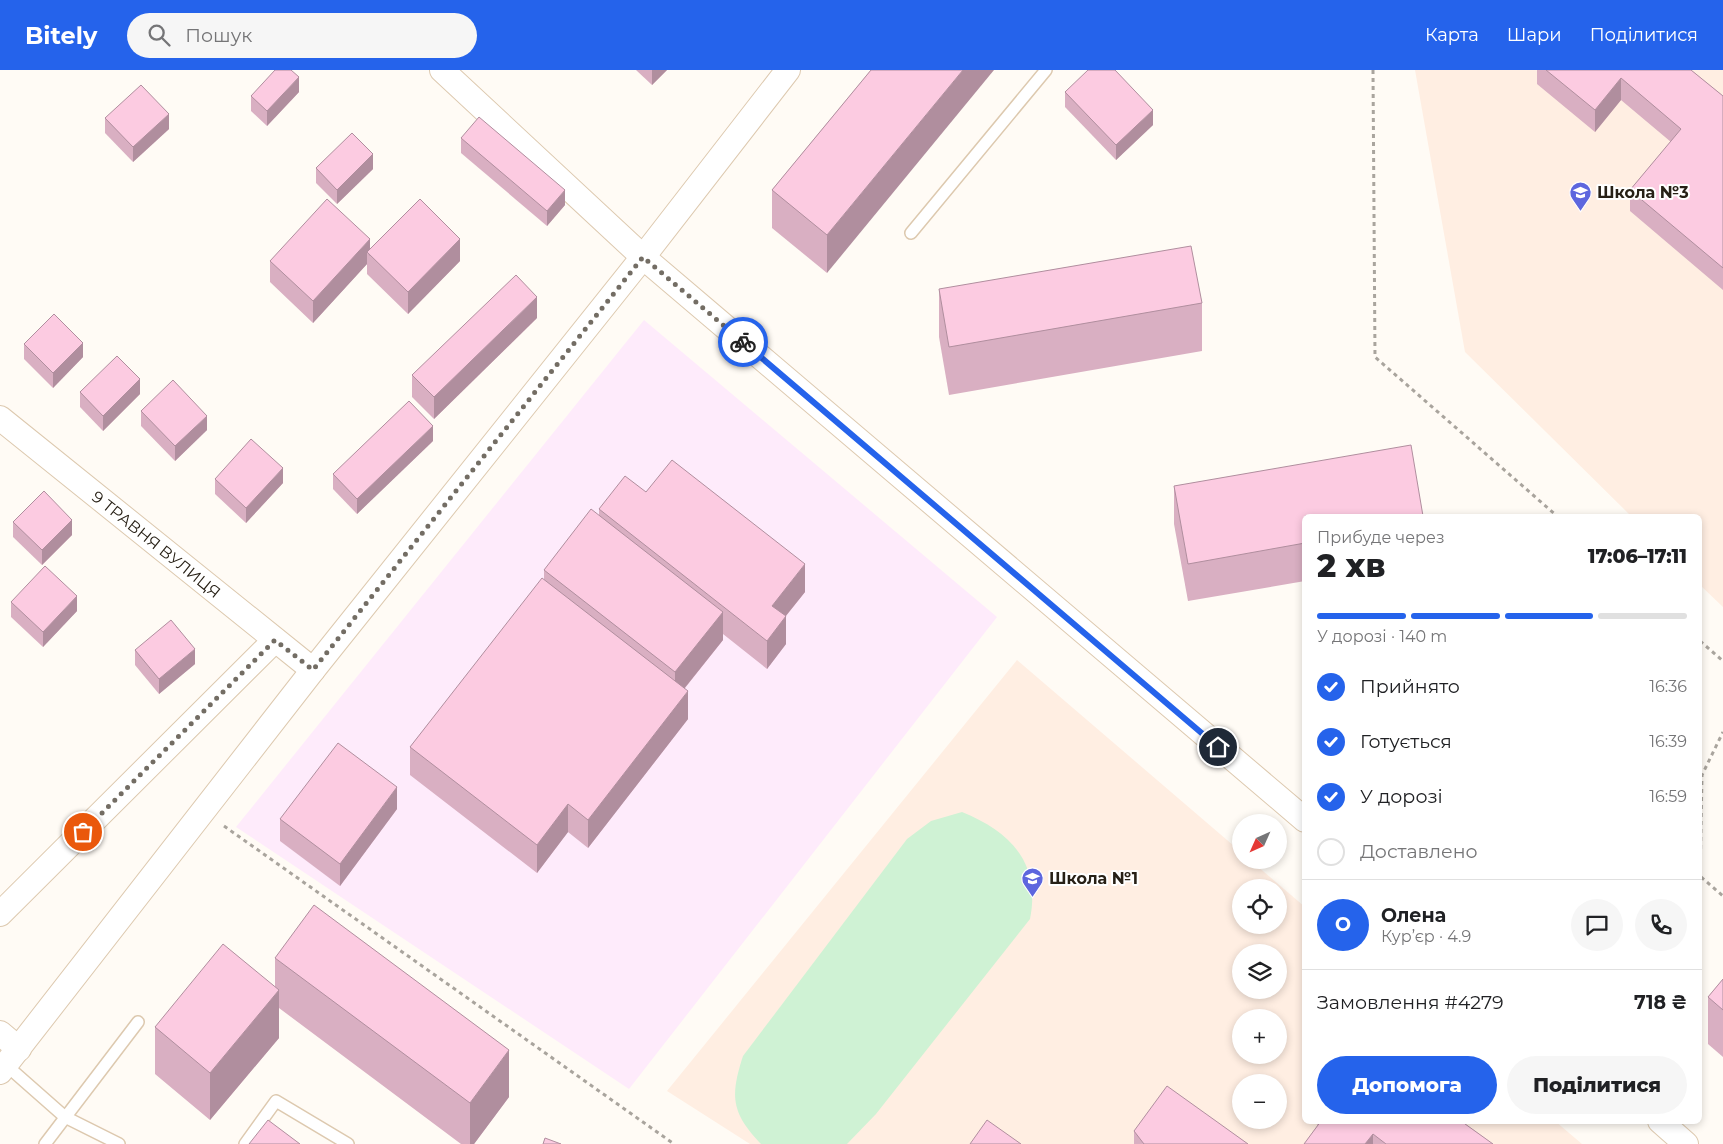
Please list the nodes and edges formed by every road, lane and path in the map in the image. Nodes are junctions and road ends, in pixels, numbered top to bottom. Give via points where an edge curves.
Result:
1 (442, 70) edge
2 (788, 70) edge
3 (1046, 70) edge
4 (1373, 70) edge
5 (911, 233) dead end
6 (643, 257) junction
7 (0, 418) edge
8 (1556, 514) edge
9 (275, 640) junction
10 (1702, 643) edge
11 (1723, 661) edge
12 (313, 670) junction
13 (1723, 732) edge
14 (1702, 775) edge
15 (204, 812) junction
16 (1302, 817) edge
17 (1702, 880) edge
18 (1723, 896) edge
19 (0, 914) edge
20 (138, 1022) dead end
21 (0, 1033) edge
22 (8, 1062) edge
23 (65, 1117) junction
24 (1663, 1124) edge
25 (45, 1144) edge
26 (119, 1144) edge
27 (245, 1144) edge
28 (348, 1144) edge
29 (674, 1144) edge
30 (1686, 1144) edge

1 - 6 street
2 - 6 street
3 - 5 lane
4 - 8 path via 1374,357
6 - 12 street
6 - 16 street
7 - 9 street, 9 ТРАВНЯ ВУЛИЦЯ
9 - 12 street, 9 ТРАВНЯ ВУЛИЦЯ
9 - 19 street
10 - 11 path
12 - 15 street
13 - 14 path
15 - 22 street
15 - 29 path
17 - 18 path
20 - 23 lane
21 - 22 street
22 - 23 lane
23 - 25 lane
23 - 26 lane
24 - 30 street
27 - 28 lane via 276,1101

